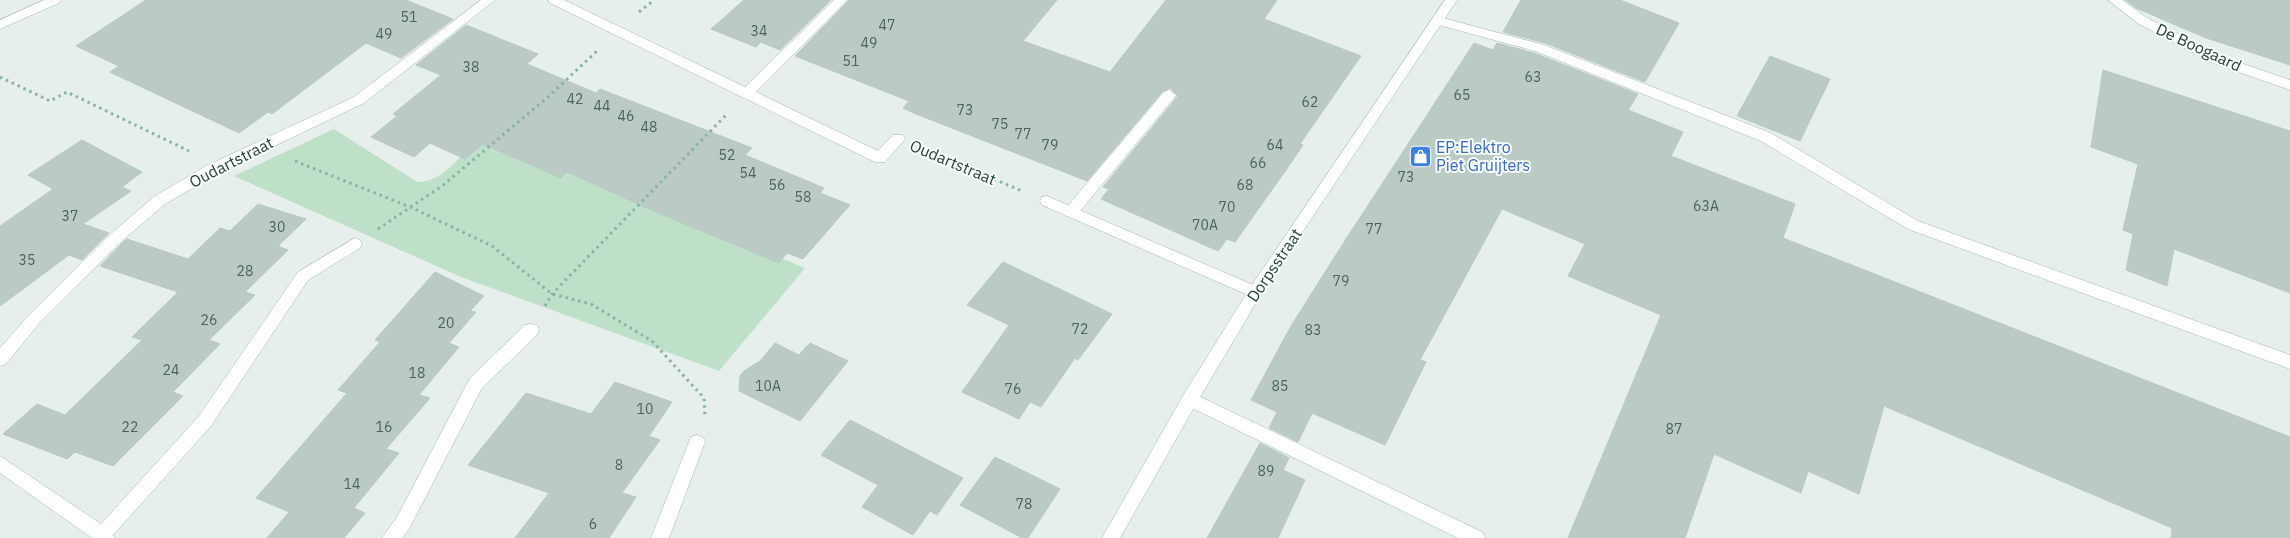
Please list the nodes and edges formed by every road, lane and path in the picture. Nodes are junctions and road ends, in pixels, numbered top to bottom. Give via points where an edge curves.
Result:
1 (55, 0) edge
2 (490, 0) edge
3 (554, 0) edge
4 (654, 0) edge
5 (840, 0) edge
6 (1451, 0) edge
7 (2114, 0) edge
8 (1439, 21) junction
9 (0, 25) edge
10 (618, 30) junction
11 (0, 77) edge
12 (2290, 85) edge
13 (747, 93) junction
14 (1168, 96) dead end
15 (898, 139) joint
16 (259, 146) junction
17 (211, 170) junction
18 (1048, 201) joint
19 (410, 207) junction
20 (1072, 212) junction
21 (355, 244) joint
22 (1255, 292) junction
23 (552, 294) junction
24 (531, 330) joint
25 (0, 359) edge
26 (2290, 362) edge
27 (1190, 399) junction
28 (697, 442) joint
29 (0, 463) edge
30 (104, 536) edge
31 (391, 538) edge
32 (660, 538) edge
33 (1111, 538) edge
34 (1476, 538) edge

1 - 9 street
2 - 16 street, Oudartstraat via 359,100
3 - 10 street, Oudartstraat
4 - 10 path
5 - 13 street
6 - 8 street, Dorpsstraat
7 - 12 street, De Boogaard via 2143,21 2218,60
8 - 22 street, Dorpsstraat
8 - 26 street via 1539,48 1766,137 1913,224
10 - 13 street, Oudartstraat
10 - 19 path via 548,97 442,186
11 - 17 path via 50,101 67,92 193,153
13 - 15 street, Oudartstraat via 880,158
13 - 23 path
14 - 20 street
15 - 18 path, Oudartstraat
16 - 17 street, Oudartstraat
16 - 19 path
17 - 25 street, Oudartstraat via 160,200 118,236 36,316
18 - 20 street
19 - 21 path
19 - 23 path via 492,246
20 - 22 street
21 - 30 street via 303,276 205,421
22 - 27 street, Dorpsstraat
23 - 24 path
23 - 28 path via 591,304 652,342 704,398 706,412
24 - 31 street via 476,383 403,523
27 - 33 street, Dorpsstraat
27 - 34 street
28 - 32 street
29 - 30 street

